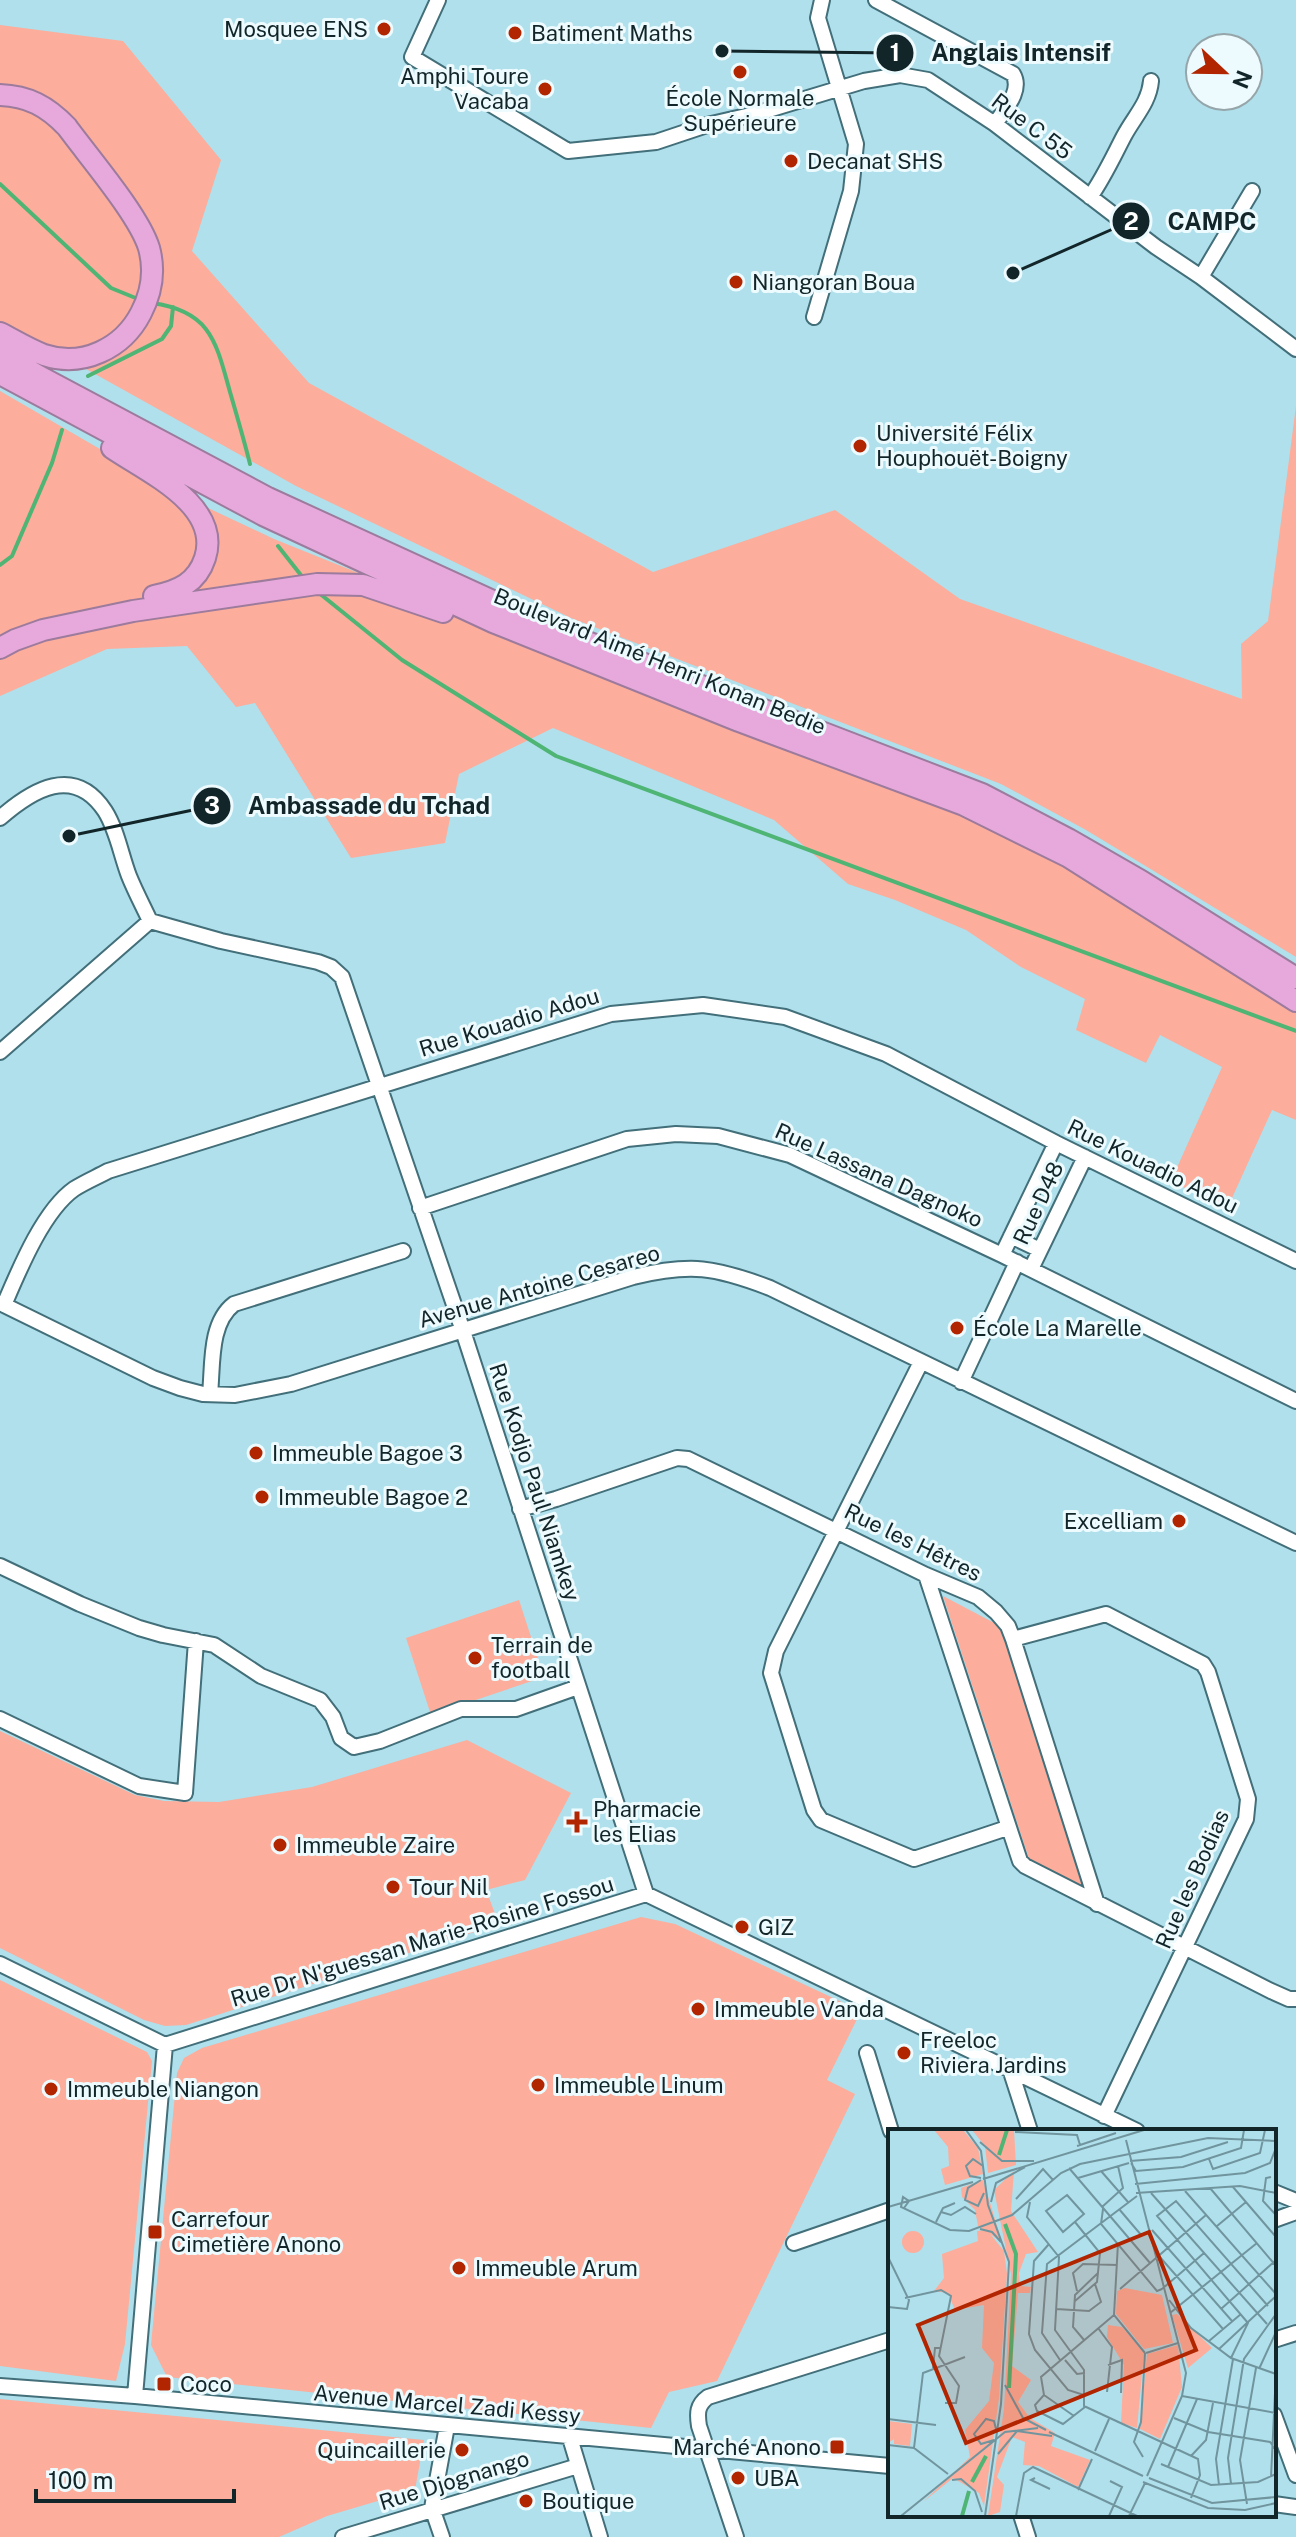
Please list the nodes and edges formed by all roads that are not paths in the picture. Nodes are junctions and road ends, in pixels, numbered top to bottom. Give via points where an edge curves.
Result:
1 (438, 0) edge
2 (822, 0) edge
3 (876, 0) edge
4 (1151, 81) dead end
5 (839, 89) junction
6 (0, 95) edge
7 (995, 124) junction
8 (1252, 191) dead end
9 (1090, 197) junction
10 (1201, 277) junction
11 (814, 317) dead end
12 (0, 333) edge
13 (1296, 349) edge
14 (0, 353) edge
15 (0, 374) edge
16 (19, 386) junction
17 (265, 507) junction
18 (493, 622) junction
19 (0, 632) edge
20 (0, 648) edge
21 (0, 818) edge
22 (150, 921) junction
23 (1296, 978) edge
24 (1296, 1001) edge
25 (0, 1052) edge
26 (379, 1084) junction
27 (1056, 1143) junction
28 (1085, 1157) junction
29 (420, 1208) junction
30 (1011, 1236) junction
31 (1040, 1250) junction
32 (403, 1251) dead end
33 (1002, 1255) junction
34 (1296, 1261) edge
35 (1017, 1262) junction
36 (1031, 1269) junction
37 (2, 1304) edge
38 (463, 1331) junction
39 (921, 1362) junction
40 (961, 1382) junction
41 (210, 1394) junction
42 (1296, 1401) edge
43 (520, 1509) junction
44 (837, 1530) junction
45 (1296, 1543) edge
46 (0, 1566) edge
47 (926, 1575) junction
48 (1013, 1639) junction
49 (196, 1641) junction
50 (578, 1687) junction
51 (0, 1719) edge
52 (1007, 1828) junction
53 (646, 1894) junction
54 (1097, 1904) junction
55 (1186, 1948) junction
56 (0, 1964) edge
57 (1296, 1999) edge
58 (165, 2045) junction
59 (867, 2053) dead end
60 (1011, 2072) junction
61 (1104, 2116) junction
62 (890, 2129) edge
63 (1029, 2129) edge
64 (1133, 2129) edge
65 (1276, 2193) edge
66 (1296, 2201) edge
67 (888, 2211) edge
68 (1296, 2212) edge
69 (1276, 2219) edge
70 (794, 2243) dead end
71 (1296, 2333) edge
72 (1276, 2339) edge
73 (888, 2341) edge
74 (0, 2386) edge
75 (135, 2396) junction
76 (1276, 2419) edge
77 (447, 2426) junction
78 (570, 2438) junction
79 (706, 2448) junction
80 (1293, 2456) edge
81 (578, 2466) junction
82 (888, 2466) edge
83 (1296, 2475) edge
84 (1276, 2504) edge
85 (1296, 2507) edge
86 (432, 2508) junction
87 (1022, 2517) edge
88 (343, 2537) edge
89 (442, 2537) edge
90 (600, 2537) edge
91 (736, 2537) edge
92 (1028, 2537) edge

1 - 5 street, Rue C 55 via 412,57 568,151 656,142
2 - 5 street via 818,18
3 - 7 street via 1013,74 1017,89
4 - 9 street via 1150,94
5 - 7 street, Rue C 55 via 900,75 928,80
5 - 11 street via 856,144 851,191
6 - 12 highway via 38,103 67,127 138,224 153,277 133,327 100,354 47,356
7 - 9 street, Rue C 55
8 - 10 street
9 - 10 street, Rue C 55
10 - 13 street, Rue C 55
14 - 17 highway, Boulevard Aimé Henri Konan Bedie via 231,480
15 - 16 highway, Boulevard Aimé Henri Konan Bedie
16 - 17 highway, Boulevard Aimé Henri Konan Bedie
16 - 19 highway via 177,490 201,518 208,549 199,572 176,591
17 - 18 highway, Boulevard Aimé Henri Konan Bedie via 296,530
17 - 23 highway, Boulevard Aimé Henri Konan Bedie via 556,630 982,794 1141,881
18 - 20 highway via 457,617 363,585 317,584 43,630
18 - 24 highway, Boulevard Aimé Henri Konan Bedie via 964,805 1069,857
21 - 22 street via 24,797 61,784 95,798 114,829
22 - 25 street
22 - 26 street, Rue Kodjo Paul Niamkey via 331,967 348,990
26 - 27 street, Rue Kouadio Adou via 611,1014 703,1005 785,1017 886,1054
26 - 29 street, Rue Kodjo Paul Niamkey
26 - 37 street, Rue Kouadio Adou via 108,1171 73,1189 24,1258
27 - 28 street, Rue Kouadio Adou
27 - 30 street, Rue D48
28 - 31 street, Rue D48
28 - 34 street, Rue Kouadio Adou
29 - 33 street, Rue Lassana Dagnoko via 627,1139 718,1136 790,1155
29 - 38 street, Rue Kodjo Paul Niamkey
30 - 31 street
30 - 33 street, Rue D48
31 - 36 street, Rue D48
32 - 41 street via 234,1304 218,1327
33 - 35 street, Rue Lassana Dagnoko
35 - 36 street, Rue Lassana Dagnoko
35 - 40 street, Rue D48
36 - 42 street, Rue Lassana Dagnoko
37 - 41 street, Avenue Antoine Cesareo via 153,1378
38 - 39 street, Avenue Antoine Cesareo via 633,1277 706,1269 770,1288
38 - 41 street, Avenue Antoine Cesareo via 266,1390
38 - 43 street, Rue Kodjo Paul Niamkey
39 - 40 street, Avenue Antoine Cesareo
39 - 44 street
40 - 45 street, Avenue Antoine Cesareo
43 - 44 street, Rue les Hêtres via 677,1458
43 - 50 street, Rue Kodjo Paul Niamkey
44 - 47 street, Rue les Hêtres
44 - 52 street via 776,1651 771,1673 814,1810 821,1820 914,1859
46 - 49 street via 119,1620
47 - 48 street, Rue les Hêtres via 978,1597 1008,1626
47 - 52 street
48 - 54 street, Rue les Hêtres
48 - 55 street, Rue les Bodias via 1106,1614 1181,1650 1208,1672 1248,1808
49 - 50 street via 214,1645 261,1676 320,1700 341,1738 354,1747 461,1709 516,1709
49 - 51 street via 185,1793 139,1786
50 - 53 street, Rue Kodjo Paul Niamkey
52 - 54 street via 1025,1866
53 - 58 street, Rue Dr N'guessan Marie-Rosine Fossou
53 - 60 street, Rue Dr N'guessan Marie-Rosine Fossou
54 - 55 street
55 - 57 street
55 - 61 street, Rue les Bodias
56 - 58 street
58 - 75 street
59 - 62 street
60 - 61 street, Rue Dr N'guessan Marie-Rosine Fossou
60 - 63 street
61 - 64 street, Rue Dr N'guessan Marie-Rosine Fossou
65 - 66 street
67 - 70 street
68 - 69 street
71 - 72 street
73 - 79 street via 708,2397 697,2414
74 - 75 street, Avenue Marcel Zadi Kessy
75 - 77 street, Avenue Marcel Zadi Kessy
76 - 80 street
77 - 78 street, Avenue Marcel Zadi Kessy
77 - 86 street
78 - 79 street, Avenue Marcel Zadi Kessy
78 - 81 street
79 - 82 street, Avenue Marcel Zadi Kessy
79 - 91 street
80 - 83 street
81 - 86 street, Rue Djognango
81 - 90 street
84 - 85 street
86 - 88 street, Rue Djognango
86 - 89 street
87 - 92 street

